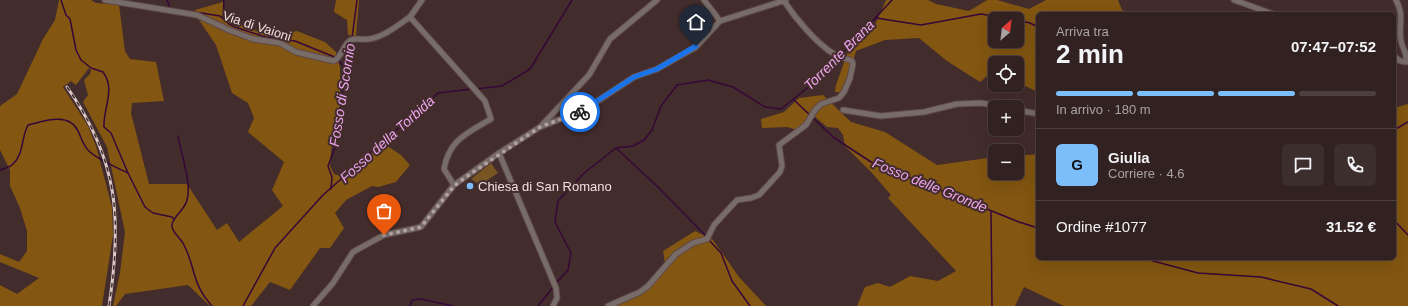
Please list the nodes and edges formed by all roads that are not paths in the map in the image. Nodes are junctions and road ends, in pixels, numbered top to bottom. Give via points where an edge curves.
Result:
1 (104, 0) edge
2 (422, 0) edge
3 (656, 0) edge
4 (704, 0) edge
5 (1234, 0) edge
6 (1396, 0) edge
7 (785, 1) edge
8 (1268, 12) edge
9 (410, 17) junction
10 (720, 21) junction
11 (1396, 58) edge
12 (988, 104) edge
13 (843, 110) dead end
14 (1024, 111) edge
15 (1036, 114) edge
16 (540, 127) junction
17 (499, 153) junction
18 (454, 186) junction
19 (314, 306) edge
20 (553, 306) edge
21 (608, 306) edge

1 - 9 street, Via di Vaioni via 197,15 253,39 280,43 296,52 334,61 340,58 352,40 370,39
2 - 9 street, Via di Vaioni
3 - 16 street via 610,39 589,75
4 - 10 street
5 - 8 street
6 - 11 street via 1402,11 1400,42 1406,53 1406,62
7 - 10 street
7 - 21 street via 794,16 829,50 852,61 847,89 839,98 821,104 806,125 779,146 782,166 780,172 759,195 737,200 721,216 707,239 693,243 676,254 640,292
9 - 18 street via 485,102 491,119 459,137 446,155 444,169
10 - 16 street via 696,46 657,69 634,77 584,110
12 - 13 street via 957,104 924,112 882,116
14 - 15 street
16 - 17 street
17 - 18 street
17 - 20 street via 556,288 557,298
18 - 19 street via 421,227 384,235 353,252

